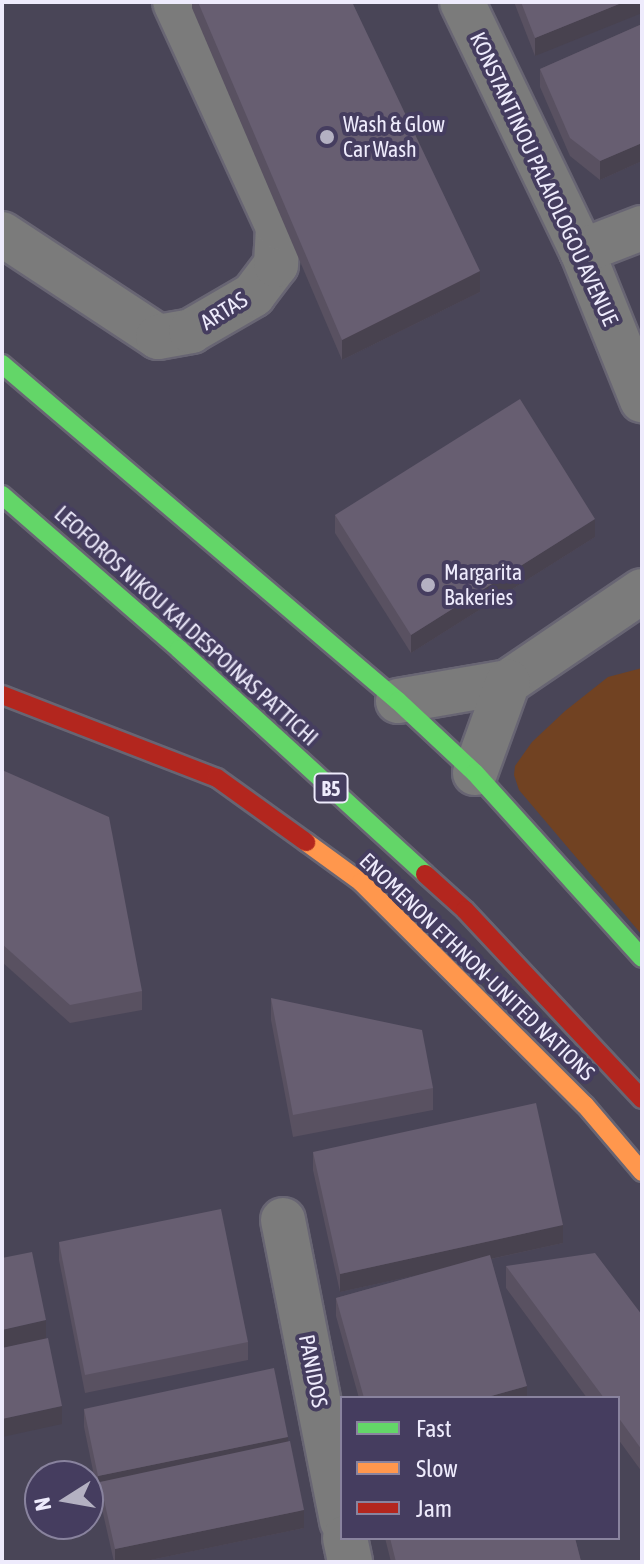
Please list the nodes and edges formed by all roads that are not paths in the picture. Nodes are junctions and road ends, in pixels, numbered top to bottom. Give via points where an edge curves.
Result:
1 (175, 2) edge
2 (462, 2) edge
3 (642, 228) edge
4 (2, 234) edge
5 (582, 251) junction
6 (2, 364) edge
7 (642, 400) edge
8 (2, 495) edge
9 (642, 591) edge
10 (508, 682) junction
11 (2, 695) edge
12 (398, 701) junction
13 (475, 773) junction
14 (642, 958) edge
15 (642, 1099) edge
16 (642, 1172) edge
17 (283, 1220) dead end
18 (340, 1511) edge
19 (345, 1540) edge
20 (350, 1562) edge

1 - 4 street, ARTAS via 278,227 276,265 253,295 191,331 158,337
2 - 5 street, KONSTANTINOU PALAIOLOGOU AVENUE
3 - 5 street
5 - 7 street, KONSTANTINOU PALAIOLOGOU AVENUE
6 - 12 main road
8 - 15 main road, LEOFOROS NIKOU KAI DESPOINAS PATTICHI / B5 via 465,910
9 - 10 street
10 - 12 street
10 - 13 street
11 - 16 main road, ENOMENON ETHNON-UNITED NATIONS via 217,778 361,882 585,1105
12 - 13 main road
13 - 14 main road
17 - 18 street, PANIDOS
19 - 20 street

